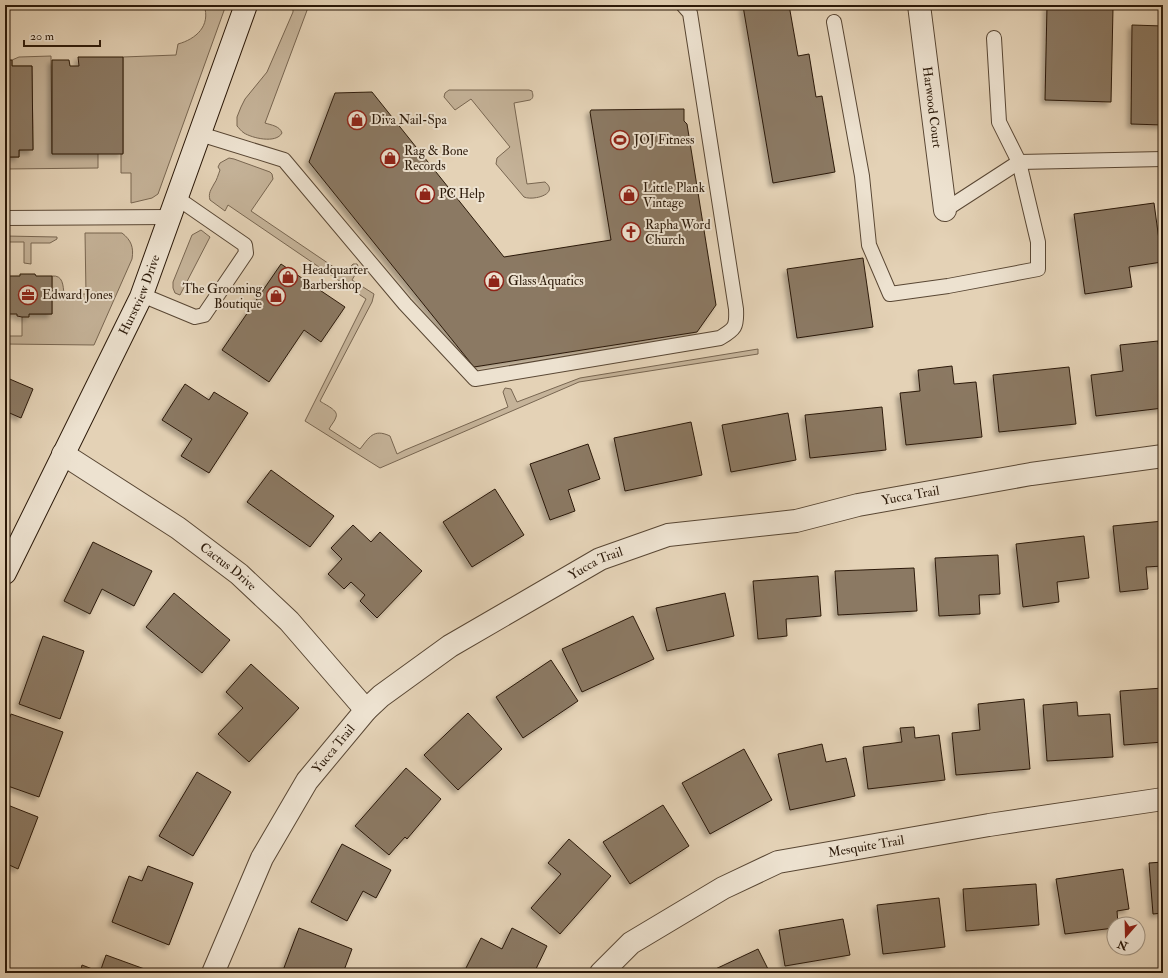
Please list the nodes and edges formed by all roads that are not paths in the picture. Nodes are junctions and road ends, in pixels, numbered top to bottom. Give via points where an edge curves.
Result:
1 (246, 5) edge
2 (683, 5) edge
3 (919, 5) edge
4 (834, 22) dead end
5 (994, 38) dead end
6 (200, 134) junction
7 (1163, 159) edge
8 (1019, 162) junction
9 (173, 208) junction
10 (945, 210) joint
11 (5, 218) edge
12 (142, 295) junction
13 (63, 454) junction
14 (1163, 456) edge
15 (5, 573) edge
16 (366, 710) junction
17 (1163, 799) edge
18 (213, 973) edge
19 (601, 973) edge

1 - 6 street, Hurstview Drive
2 - 6 lane via 690,13 736,309 737,322 732,331 720,338 475,379 405,304 284,160
3 - 10 street, Harwood Court
4 - 8 lane via 862,176 869,245 890,294 1038,269 1038,242
5 - 8 lane via 999,122
6 - 9 street, Hurstview Drive
7 - 8 lane
8 - 10 lane
9 - 11 lane
9 - 12 street, Hurstview Drive
9 - 12 lane via 245,245 246,253 204,315 195,317
12 - 13 street, Hurstview Drive
13 - 15 street, Hurstview Drive
13 - 16 street, Cactus Drive via 178,528 239,574 290,621
14 - 16 street, Yucca Trail via 1031,474 858,505 796,521 668,535 600,559 450,646
16 - 18 street, Yucca Trail via 306,781 262,858
17 - 19 street, Mesquite Trail via 989,825 778,862 723,888 631,943

